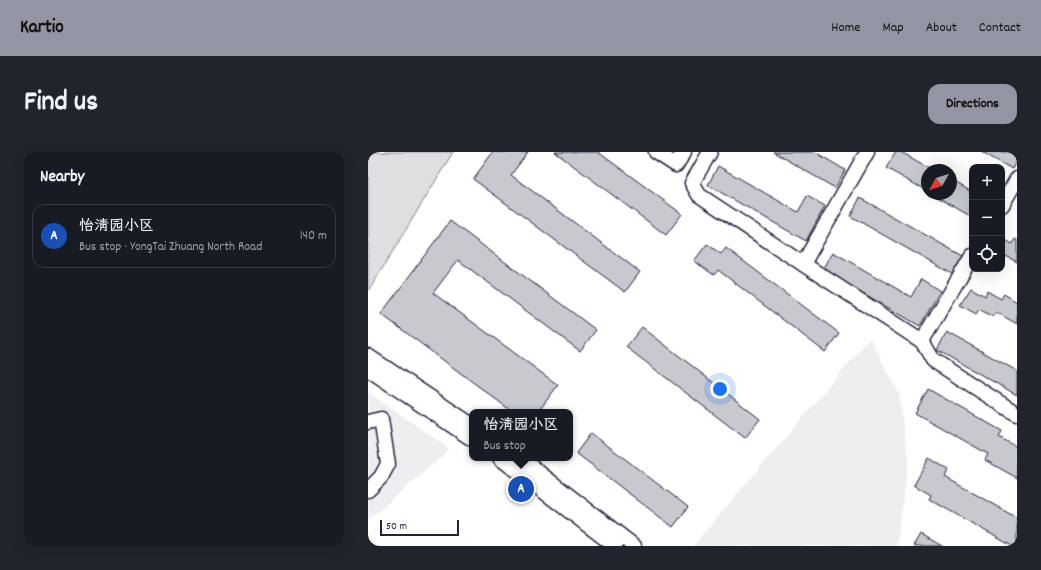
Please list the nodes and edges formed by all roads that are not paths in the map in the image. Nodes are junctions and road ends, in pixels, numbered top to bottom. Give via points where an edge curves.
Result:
1 (656, 152) edge
2 (684, 152) edge
3 (710, 152) edge
4 (866, 152) edge
5 (1017, 180) edge
6 (1005, 200) edge
7 (969, 261) edge
8 (803, 264) junction
9 (922, 341) junction
10 (368, 356) edge
11 (368, 369) edge
12 (1017, 414) edge
13 (368, 422) edge
14 (469, 423) edge
15 (469, 437) edge
16 (504, 461) edge
17 (524, 461) edge
18 (368, 490) edge
19 (615, 546) edge
20 (634, 546) edge

1 - 2 street via 676,165
3 - 8 street via 692,183 700,195
4 - 8 street
5 - 6 street
7 - 9 street
8 - 9 street
9 - 12 street via 933,360
10 - 14 street
11 - 15 street
13 - 18 street via 381,419 388,464 381,477
16 - 19 street
17 - 20 street

